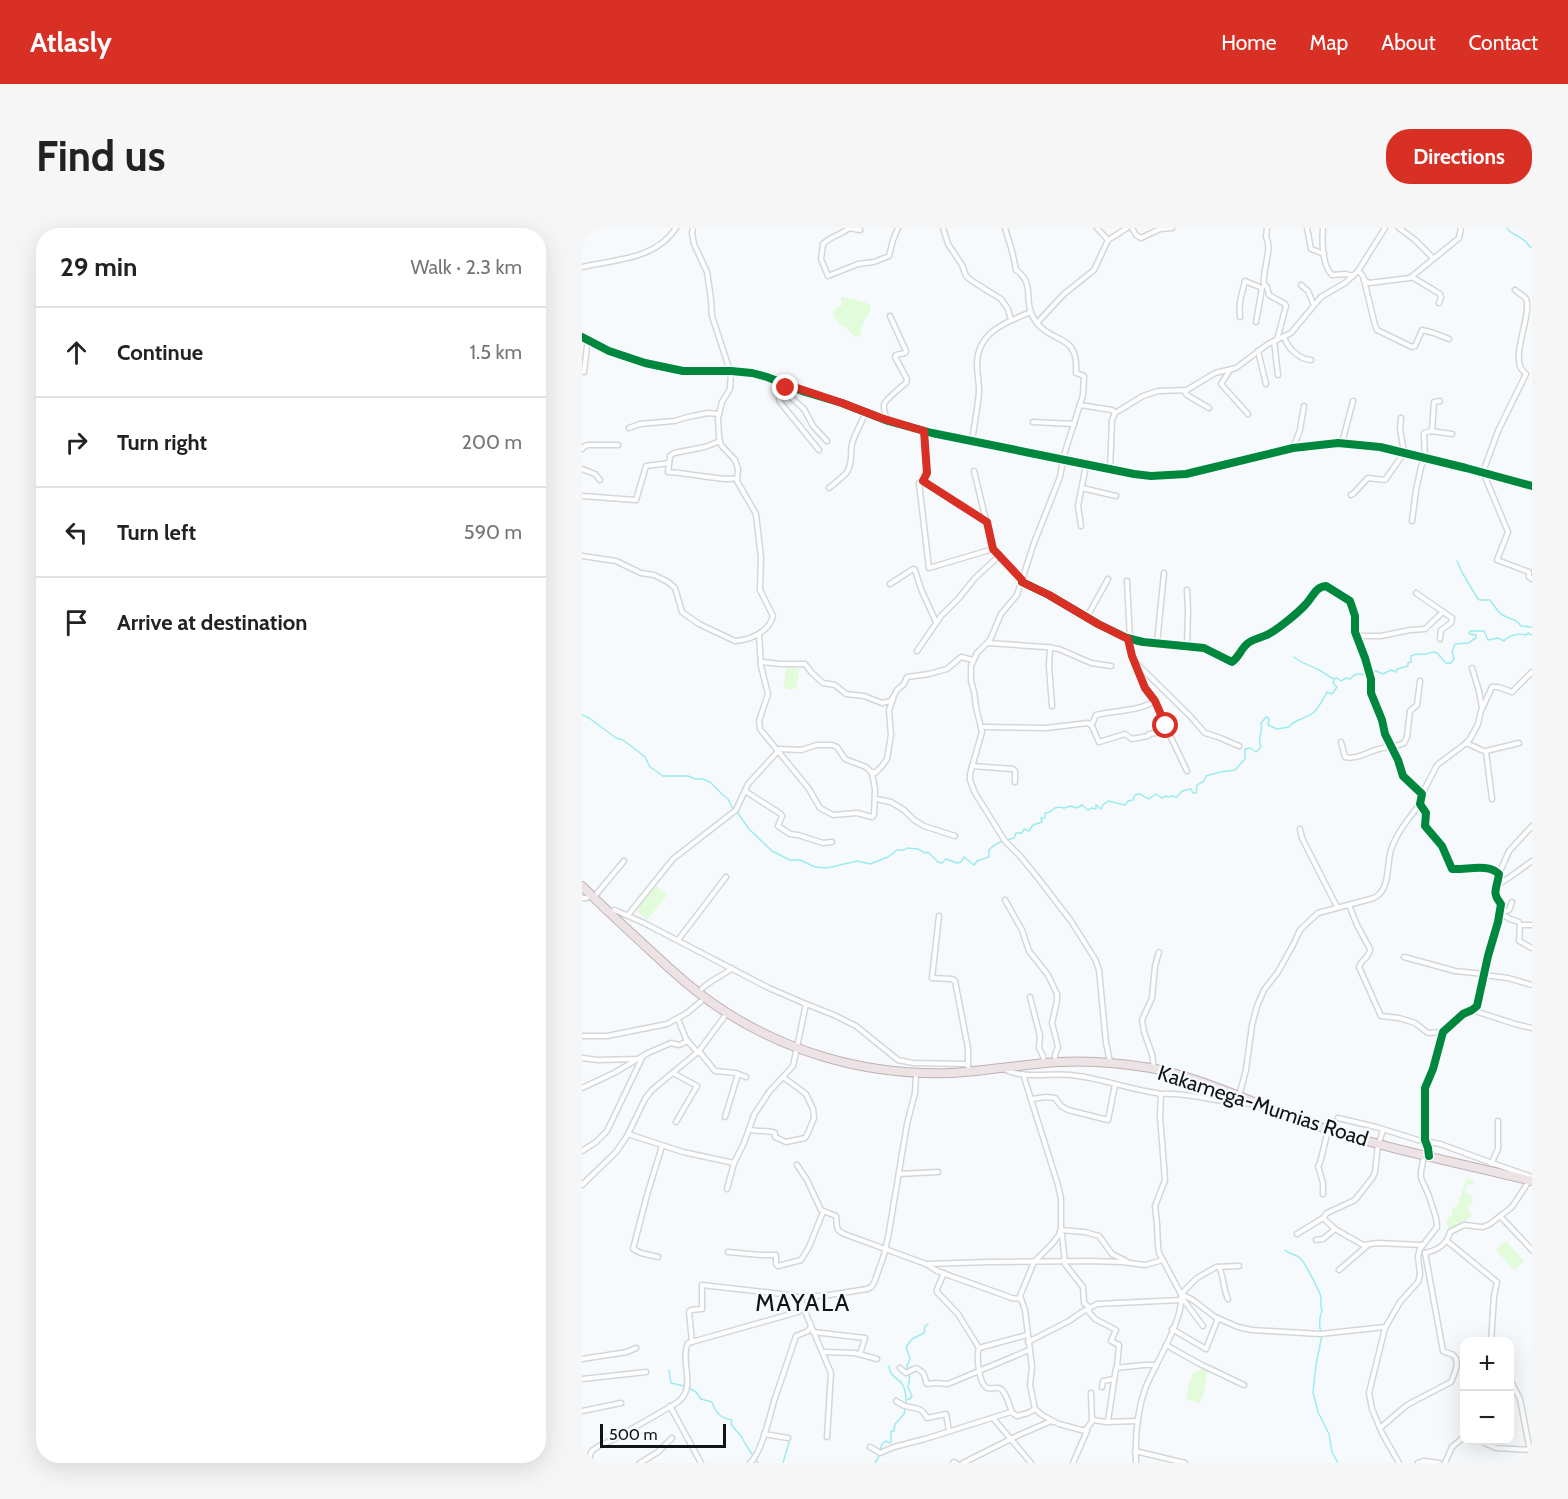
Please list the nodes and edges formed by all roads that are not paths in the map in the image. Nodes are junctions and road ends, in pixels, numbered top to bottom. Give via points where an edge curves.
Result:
1 (676, 228) edge
2 (693, 228) edge
3 (898, 228) edge
4 (943, 228) edge
5 (1005, 228) edge
6 (1097, 228) edge
7 (1127, 228) edge
8 (1132, 228) edge
9 (1172, 228) edge
10 (1267, 228) edge
11 (1307, 228) edge
12 (1323, 228) edge
13 (1385, 228) edge
14 (1399, 228) edge
15 (1461, 228) edge
16 (860, 230) dead end
17 (1108, 240) junction
18 (1325, 254) junction
19 (1433, 258) junction
20 (582, 267) edge
21 (1358, 271) junction
22 (1353, 276) junction
23 (1412, 277) junction
24 (1364, 280) junction
25 (1301, 285) dead end
26 (1263, 287) junction
27 (1515, 290) dead end
28 (1439, 303) dead end
29 (1314, 304) junction
30 (1030, 312) junction
31 (890, 316) dead end
32 (1240, 317) dead end
33 (1011, 320) junction
34 (1256, 322) dead end
35 (1037, 323) junction
36 (582, 337) edge
37 (1284, 337) junction
38 (1449, 339) dead end
39 (1275, 340) junction
40 (585, 346) edge
41 (599, 346) junction
42 (1258, 351) junction
43 (1311, 360) dead end
44 (1231, 370) junction
45 (730, 371) junction
46 (584, 372) dead end
47 (1278, 375) dead end
48 (1266, 384) dead end
49 (788, 385) junction
50 (785, 391) junction
51 (1183, 391) junction
52 (1353, 401) dead end
53 (1440, 401) dead end
54 (1080, 405) junction
55 (1304, 406) dead end
56 (1209, 408) dead end
57 (866, 413) junction
58 (1115, 413) junction
59 (719, 414) junction
60 (1248, 414) dead end
61 (1401, 418) dead end
62 (888, 421) junction
63 (1033, 422) dead end
64 (1074, 424) junction
65 (629, 428) dead end
66 (924, 431) junction
67 (1432, 431) junction
68 (1452, 434) dead end
69 (720, 441) junction
70 (827, 441) dead end
71 (972, 442) junction
72 (1342, 443) junction
73 (618, 445) dead end
74 (1296, 447) junction
75 (582, 449) edge
76 (819, 450) dead end
77 (1404, 453) junction
78 (1425, 459) junction
79 (1063, 460) junction
80 (669, 463) junction
81 (1086, 465) junction
82 (582, 469) edge
83 (1110, 470) junction
84 (974, 471) dead end
85 (1483, 474) junction
86 (737, 478) junction
87 (600, 480) dead end
88 (923, 481) junction
89 (1532, 486) edge
90 (829, 488) dead end
91 (1082, 488) junction
92 (1350, 495) dead end
93 (582, 496) edge
94 (1116, 496) dead end
95 (1412, 521) dead end
96 (987, 522) junction
97 (1081, 526) dead end
98 (993, 549) junction
99 (1000, 555) junction
100 (582, 556) edge
101 (1164, 573) dead end
102 (1108, 579) dead end
103 (1532, 579) edge
104 (1022, 581) junction
105 (1127, 581) dead end
106 (890, 584) dead end
107 (1187, 590) dead end
108 (1416, 593) dead end
109 (1443, 612) junction
110 (1087, 617) junction
111 (936, 622) junction
112 (759, 634) junction
113 (1357, 638) junction
114 (1129, 639) junction
115 (1440, 639) dead end
116 (987, 643) junction
117 (1157, 643) junction
118 (1050, 647) junction
119 (1187, 647) junction
120 (917, 651) dead end
121 (973, 660) junction
122 (761, 662) junction
123 (1136, 662) junction
124 (1112, 666) dead end
125 (1472, 668) dead end
126 (1532, 672) edge
127 (1420, 681) dead end
128 (893, 699) junction
129 (1155, 701) junction
130 (1052, 706) dead end
131 (1482, 709) junction
132 (1090, 724) junction
133 (1166, 726) junction
134 (982, 727) junction
135 (1341, 742) dead end
136 (1466, 743) junction
137 (1519, 743) dead end
138 (1239, 746) dead end
139 (1391, 747) junction
140 (778, 752) junction
141 (1485, 752) junction
142 (972, 766) junction
143 (1187, 771) dead end
144 (873, 773) junction
145 (1015, 782) dead end
146 (745, 790) junction
147 (1422, 794) junction
148 (876, 799) junction
149 (1492, 799) dead end
150 (1420, 804) junction
151 (1532, 826) edge
152 (1300, 829) dead end
153 (955, 836) dead end
154 (832, 842) dead end
155 (624, 861) dead end
156 (1532, 861) edge
157 (1499, 874) junction
158 (726, 876) dead end
159 (1497, 885) junction
160 (582, 886) edge
161 (588, 896) edge
162 (1005, 900) dead end
163 (1512, 902) dead end
164 (1349, 905) junction
165 (1337, 907) junction
166 (610, 913) junction
167 (1500, 913) junction
168 (628, 915) junction
169 (939, 916) dead end
170 (1520, 925) junction
171 (1532, 925) edge
172 (678, 940) junction
173 (1532, 948) edge
174 (1159, 952) dead end
175 (1404, 957) dead end
176 (732, 968) junction
177 (1484, 974) junction
178 (1532, 985) edge
179 (702, 995) junction
180 (1030, 997) dead end
181 (806, 1004) junction
182 (1472, 1010) junction
183 (728, 1013) junction
184 (678, 1019) junction
185 (1532, 1028) edge
186 (1443, 1032) junction
187 (582, 1036) edge
188 (688, 1041) junction
189 (797, 1048) junction
190 (698, 1052) junction
191 (582, 1058) edge
192 (641, 1058) junction
193 (1055, 1062) junction
194 (1110, 1062) junction
195 (1044, 1063) junction
196 (969, 1068) junction
197 (1154, 1069) junction
198 (1015, 1070) junction
199 (673, 1073) junction
200 (916, 1073) junction
201 (738, 1074) junction
202 (1023, 1074) junction
203 (1058, 1074) junction
204 (746, 1077) dead end
205 (783, 1077) junction
206 (1115, 1085) junction
207 (582, 1088) edge
208 (1161, 1094) junction
209 (1236, 1098) junction
210 (1031, 1099) junction
211 (725, 1117) dead end
212 (1338, 1118) dead end
213 (1498, 1121) dead end
214 (676, 1122) dead end
215 (749, 1129) junction
216 (1329, 1130) junction
217 (1383, 1130) junction
218 (628, 1134) junction
219 (1425, 1140) junction
220 (1378, 1144) junction
221 (662, 1146) junction
222 (582, 1151) edge
223 (1427, 1155) junction
224 (734, 1163) junction
225 (797, 1165) dead end
226 (1490, 1167) junction
227 (938, 1172) dead end
228 (899, 1174) junction
229 (1531, 1179) edge
230 (582, 1185) edge
231 (727, 1189) dead end
232 (1323, 1194) dead end
233 (823, 1212) junction
234 (1500, 1216) junction
235 (1323, 1218) junction
236 (1335, 1228) junction
237 (1061, 1232) junction
238 (1297, 1234) dead end
239 (1317, 1240) dead end
240 (1447, 1240) junction
241 (1368, 1244) junction
242 (1422, 1245) junction
243 (885, 1248) junction
244 (1532, 1250) edge
245 (728, 1252) dead end
246 (1425, 1253) junction
247 (1418, 1256) junction
248 (658, 1257) dead end
249 (1163, 1260) junction
250 (1035, 1261) junction
251 (1064, 1262) junction
252 (1129, 1263) junction
253 (926, 1264) junction
254 (1239, 1266) dead end
255 (1219, 1267) junction
256 (1339, 1270) dead end
257 (944, 1274) junction
258 (1181, 1297) junction
259 (802, 1298) junction
260 (1021, 1299) junction
261 (1228, 1299) dead end
262 (803, 1308) junction
263 (1089, 1308) junction
264 (1218, 1318) junction
265 (1203, 1326) dead end
266 (1385, 1327) junction
267 (812, 1329) junction
268 (1172, 1329) junction
269 (1027, 1335) junction
270 (1491, 1337) edge
271 (692, 1342) junction
272 (1028, 1342) junction
273 (1166, 1345) junction
274 (636, 1348) dead end
275 (979, 1348) junction
276 (1029, 1350) junction
277 (823, 1352) junction
278 (860, 1354) junction
279 (582, 1359) edge
280 (878, 1359) dead end
281 (1156, 1365) junction
282 (1117, 1367) junction
283 (900, 1368) dead end
284 (980, 1371) junction
285 (646, 1372) dead end
286 (582, 1379) edge
287 (1114, 1379) junction
288 (1244, 1385) dead end
289 (1102, 1386) dead end
290 (1514, 1387) edge
291 (1091, 1393) dead end
292 (896, 1401) dead end
293 (621, 1403) dead end
294 (670, 1406) junction
295 (1035, 1409) junction
296 (582, 1411) edge
297 (1012, 1412) junction
298 (993, 1418) junction
299 (1092, 1420) junction
300 (1108, 1421) junction
301 (1138, 1421) junction
302 (1068, 1427) junction
303 (1380, 1428) junction
304 (1087, 1430) junction
305 (949, 1431) junction
306 (764, 1434) junction
307 (827, 1437) dead end
308 (672, 1438) dead end
309 (788, 1438) dead end
310 (1011, 1439) junction
311 (1460, 1439) edge
312 (1489, 1445) edge
313 (870, 1447) dead end
314 (1531, 1450) edge
315 (1136, 1451) junction
316 (590, 1463) edge
317 (640, 1463) edge
318 (701, 1463) edge
319 (750, 1463) edge
320 (963, 1463) edge
321 (1031, 1463) edge
322 (1073, 1463) edge
323 (1136, 1463) edge
324 (1185, 1463) edge
325 (1399, 1463) edge
326 (1418, 1463) edge
327 (1438, 1463) edge
328 (1444, 1463) edge
329 (1530, 1463) edge

1 - 20 street via 664,243 649,251
2 - 45 street via 694,244 707,272 711,312
3 - 16 street via 889,256 828,276 821,259 823,244 849,228
4 - 33 street via 966,276 1001,299
5 - 30 street via 1016,270 1029,290
6 - 17 street
7 - 17 street
8 - 9 street via 1141,238
10 - 26 street via 1269,247
11 - 18 street via 1311,249
12 - 18 street
13 - 21 street
14 - 19 street
15 - 19 street via 1460,237
17 - 35 street via 1094,270 1059,298
18 - 22 street via 1332,275
19 - 23 street
21 - 22 street
21 - 24 street
22 - 29 street
23 - 24 street via 1368,283
23 - 28 street via 1440,294
24 - 38 street via 1377,330 1412,347 1422,330
25 - 29 street
26 - 32 street via 1245,281
26 - 34 street
26 - 39 street via 1286,305
27 - 85 street via 1527,302 1520,357 1520,367 1526,375 1498,431
29 - 37 street
30 - 33 street
30 - 35 street
31 - 62 street via 906,351 895,357 907,379 884,403
33 - 71 street via 990,333 979,352 979,391
35 - 54 street via 1073,348 1076,373 1084,377
36 - 41 street
37 - 39 street
37 - 43 street via 1295,353
39 - 42 street
39 - 47 street
40 - 41 street
40 - 46 street
41 - 45 street via 674,370
42 - 44 street
42 - 48 street
44 - 51 street via 1215,373
44 - 60 street via 1221,384
45 - 49 street via 757,374
45 - 59 street via 730,389
49 - 50 street
49 - 57 street
50 - 70 street
50 - 76 street via 780,402
51 - 56 street
51 - 58 street via 1152,393
52 - 72 street
53 - 67 street via 1434,402
54 - 58 street
54 - 64 street
55 - 74 street
57 - 62 street
57 - 90 street via 852,444 848,470
58 - 83 street
59 - 65 street
59 - 69 street
61 - 77 street
62 - 66 street
63 - 64 street
64 - 79 street
66 - 71 street
66 - 88 street via 927,473
67 - 68 street
67 - 78 street via 1424,433
69 - 80 street via 674,453
69 - 86 street via 735,460
71 - 79 street
72 - 74 street
72 - 77 street
73 - 75 street
74 - 83 street via 1175,476 1142,476
77 - 78 street
77 - 92 street via 1385,480 1368,478
78 - 85 street
78 - 95 street
79 - 81 street
79 - 104 street
80 - 86 street via 668,472
80 - 93 street via 646,466 636,500
81 - 83 street
81 - 91 street
82 - 87 street
84 - 96 street
85 - 89 street
85 - 103 street via 1508,530 1497,560 1529,572
86 - 112 street via 756,516 760,590 773,616
88 - 96 street
88 - 98 street via 918,483 929,569
91 - 94 street
91 - 97 street via 1078,506
96 - 98 street
98 - 99 street
99 - 104 street
99 - 111 street
100 - 112 street via 622,563 671,584 683,613 735,641
101 - 117 street
102 - 110 street
104 - 110 street
104 - 116 street
105 - 114 street
106 - 111 street via 915,570
107 - 119 street
108 - 109 street
109 - 113 street via 1425,629
109 - 115 street via 1452,621 1441,630
110 - 114 street
111 - 120 street
112 - 122 street
113 - 119 street via 1350,601 1323,586 1268,635 1246,644 1234,661 1208,649
113 - 139 street
114 - 117 street
114 - 123 street
116 - 118 street
116 - 121 street
117 - 119 street
118 - 124 street via 1091,663
118 - 130 street
121 - 128 street via 961,657 945,669 907,677
121 - 134 street via 970,677
122 - 128 street via 805,664 823,683 846,694 882,703
122 - 140 street via 768,694 759,725
123 - 129 street via 1145,688
123 - 138 street via 1205,733
125 - 131 street
126 - 131 street via 1512,692 1491,687
127 - 139 street via 1405,742
128 - 144 street via 887,759
129 - 132 street via 1096,715
129 - 133 street
131 - 136 street
132 - 133 street via 1100,742 1125,734 1132,739 1146,737
132 - 134 street via 1030,729
133 - 143 street
134 - 142 street
135 - 139 street via 1346,759
136 - 141 street
136 - 147 street via 1435,767
137 - 141 street
139 - 147 street via 1403,776
140 - 144 street via 784,748 801,750 819,744 832,745 845,759
140 - 146 street
140 - 148 street via 820,808 829,814 873,816
141 - 149 street
142 - 145 street via 1014,769
142 - 194 street via 970,777 975,793 1004,841 1052,896 1095,959
144 - 148 street
146 - 154 street via 781,814 777,825 789,834
146 - 168 street via 735,810 673,859
147 - 150 street
148 - 153 street via 891,802 924,826
150 - 157 street via 1426,813 1425,825 1442,846 1452,869 1487,869
150 - 164 street via 1394,843 1381,894
151 - 157 street via 1509,851
152 - 165 street
155 - 161 street
156 - 159 street
157 - 159 street
158 - 172 street
159 - 167 street via 1494,896 1501,904
160 - 161 highway, Kakamega-Mumias Road
161 - 166 highway, Kakamega-Mumias Road
162 - 193 street via 1029,951 1057,994 1052,1023 1058,1047
163 - 167 street via 1509,910
164 - 165 street
164 - 186 street via 1370,949 1359,967 1381,1016 1415,1023 1428,1033
165 - 209 street via 1318,913 1301,927 1264,990 1251,1025 1245,1070
166 - 168 street via 615,910
166 - 179 highway, Kakamega-Mumias Road
167 - 170 street
167 - 177 street
168 - 172 street
169 - 196 street via 932,977 955,981
170 - 171 street
170 - 173 street via 1519,941
172 - 176 street
174 - 197 street via 1152,998 1142,1020
175 - 177 street via 1455,971
176 - 179 street via 704,987
176 - 181 street
177 - 178 street
177 - 182 street via 1477,1006
179 - 183 highway, Kakamega-Mumias Road
179 - 184 street via 693,1009
180 - 195 street
181 - 189 street
181 - 196 street via 856,1026 901,1061 962,1063
182 - 185 street
182 - 186 street
183 - 189 highway, Kakamega-Mumias Road
183 - 190 street
184 - 187 street via 633,1032
184 - 188 street
186 - 219 street via 1425,1088
188 - 190 street
188 - 192 street via 671,1043
189 - 200 highway, Kakamega-Mumias Road via 885,1071
189 - 205 street via 792,1068
190 - 199 street
190 - 201 street via 714,1071
191 - 192 street
192 - 207 street
192 - 222 street via 607,1131
193 - 194 highway, Kakamega-Mumias Road
193 - 195 highway, Kakamega-Mumias Road
193 - 203 street
194 - 197 highway, Kakamega-Mumias Road
195 - 198 highway, Kakamega-Mumias Road
196 - 198 highway, Kakamega-Mumias Road
196 - 200 highway, Kakamega-Mumias Road
197 - 209 highway, Kakamega-Mumias Road via 1201,1082
198 - 202 street
199 - 214 street via 697,1086
199 - 218 street via 648,1094
200 - 228 street
201 - 204 street
201 - 211 street
202 - 203 street
202 - 210 street
203 - 206 street
205 - 215 street via 756,1111
205 - 215 street via 805,1093 813,1109 814,1119 807,1136 787,1142 770,1131
206 - 208 street
206 - 210 street via 1108,1120 1068,1110 1054,1098
208 - 209 street
208 - 249 street via 1165,1180 1155,1208 1158,1248
209 - 216 highway, Kakamega-Mumias Road
210 - 237 street via 1058,1185
212 - 217 street
213 - 226 street via 1498,1149
215 - 224 street
216 - 220 highway, Kakamega-Mumias Road
216 - 232 street via 1318,1166
217 - 219 street
217 - 220 street
218 - 221 street
218 - 230 street via 612,1157
219 - 223 street
219 - 226 street
220 - 223 highway, Kakamega-Mumias Road
220 - 235 street via 1373,1177 1355,1200
221 - 224 street
221 - 248 street via 633,1250
223 - 226 highway, Kakamega-Mumias Road
223 - 242 street via 1421,1178 1437,1227
224 - 231 street
225 - 233 street
226 - 229 highway, Kakamega-Mumias Road
227 - 228 street
228 - 243 street
229 - 234 street via 1512,1207
233 - 243 street via 836,1216 836,1227 843,1234
233 - 245 street via 801,1260 778,1266 776,1255
234 - 240 street via 1487,1226 1464,1225 1450,1232
234 - 244 street
235 - 236 street
235 - 238 street
236 - 239 street
236 - 241 street via 1358,1243
237 - 250 street
237 - 251 street
237 - 252 street via 1099,1236 1111,1253
240 - 246 street
240 - 270 street via 1497,1282
241 - 242 street
241 - 256 street
242 - 247 street
243 - 253 street
243 - 259 street via 871,1287
246 - 247 street
246 - 303 street via 1442,1349 1454,1357 1456,1367 1451,1382 1405,1406
247 - 266 street via 1419,1281
249 - 252 street via 1145,1265
249 - 258 street
250 - 251 street
250 - 253 street
250 - 260 street
251 - 252 street
251 - 263 street via 1083,1287 1084,1303
253 - 257 street
254 - 255 street
255 - 258 street via 1197,1278
255 - 261 street
257 - 260 street
257 - 275 street via 936,1290 958,1314
258 - 263 street via 1097,1304
258 - 264 street via 1193,1299
258 - 265 street
258 - 268 street
259 - 262 street
259 - 271 street via 702,1285 702,1310 689,1312
260 - 269 street
262 - 267 street
262 - 271 street
263 - 272 street
263 - 282 street via 1095,1319 1116,1330 1111,1341 1119,1345
264 - 266 street via 1244,1329 1316,1334
264 - 268 street via 1206,1349
266 - 303 street via 1369,1393
267 - 277 street
267 - 278 street via 865,1338
267 - 306 street via 796,1337
268 - 273 street
269 - 272 street
269 - 275 street
271 - 294 street via 686,1346 688,1385
272 - 276 street
273 - 281 street
273 - 288 street
274 - 279 street
275 - 284 street
276 - 284 street
276 - 295 street
277 - 278 street
277 - 307 street via 831,1373
278 - 280 street
281 - 282 street
281 - 301 street via 1144,1391
282 - 287 street
283 - 284 street via 906,1373 916,1368 922,1371 927,1384 948,1384
284 - 297 street via 986,1388 1002,1389
285 - 286 street
287 - 289 street via 1103,1381
287 - 300 street
290 - 314 street
291 - 299 street
292 - 305 street via 916,1407 927,1418 946,1414
293 - 296 street
294 - 316 street via 594,1449
294 - 318 street
295 - 297 street via 1019,1416
295 - 302 street
297 - 298 street
298 - 305 street
298 - 310 street
299 - 300 street
299 - 304 street
300 - 301 street
301 - 315 street
302 - 304 street
302 - 310 street via 1051,1422
303 - 325 street
304 - 322 street
305 - 313 street via 880,1453
306 - 309 street
306 - 319 street
308 - 317 street
310 - 320 street
310 - 321 street
311 - 328 street
312 - 314 street
314 - 329 street
315 - 323 street
315 - 324 street
326 - 327 street

